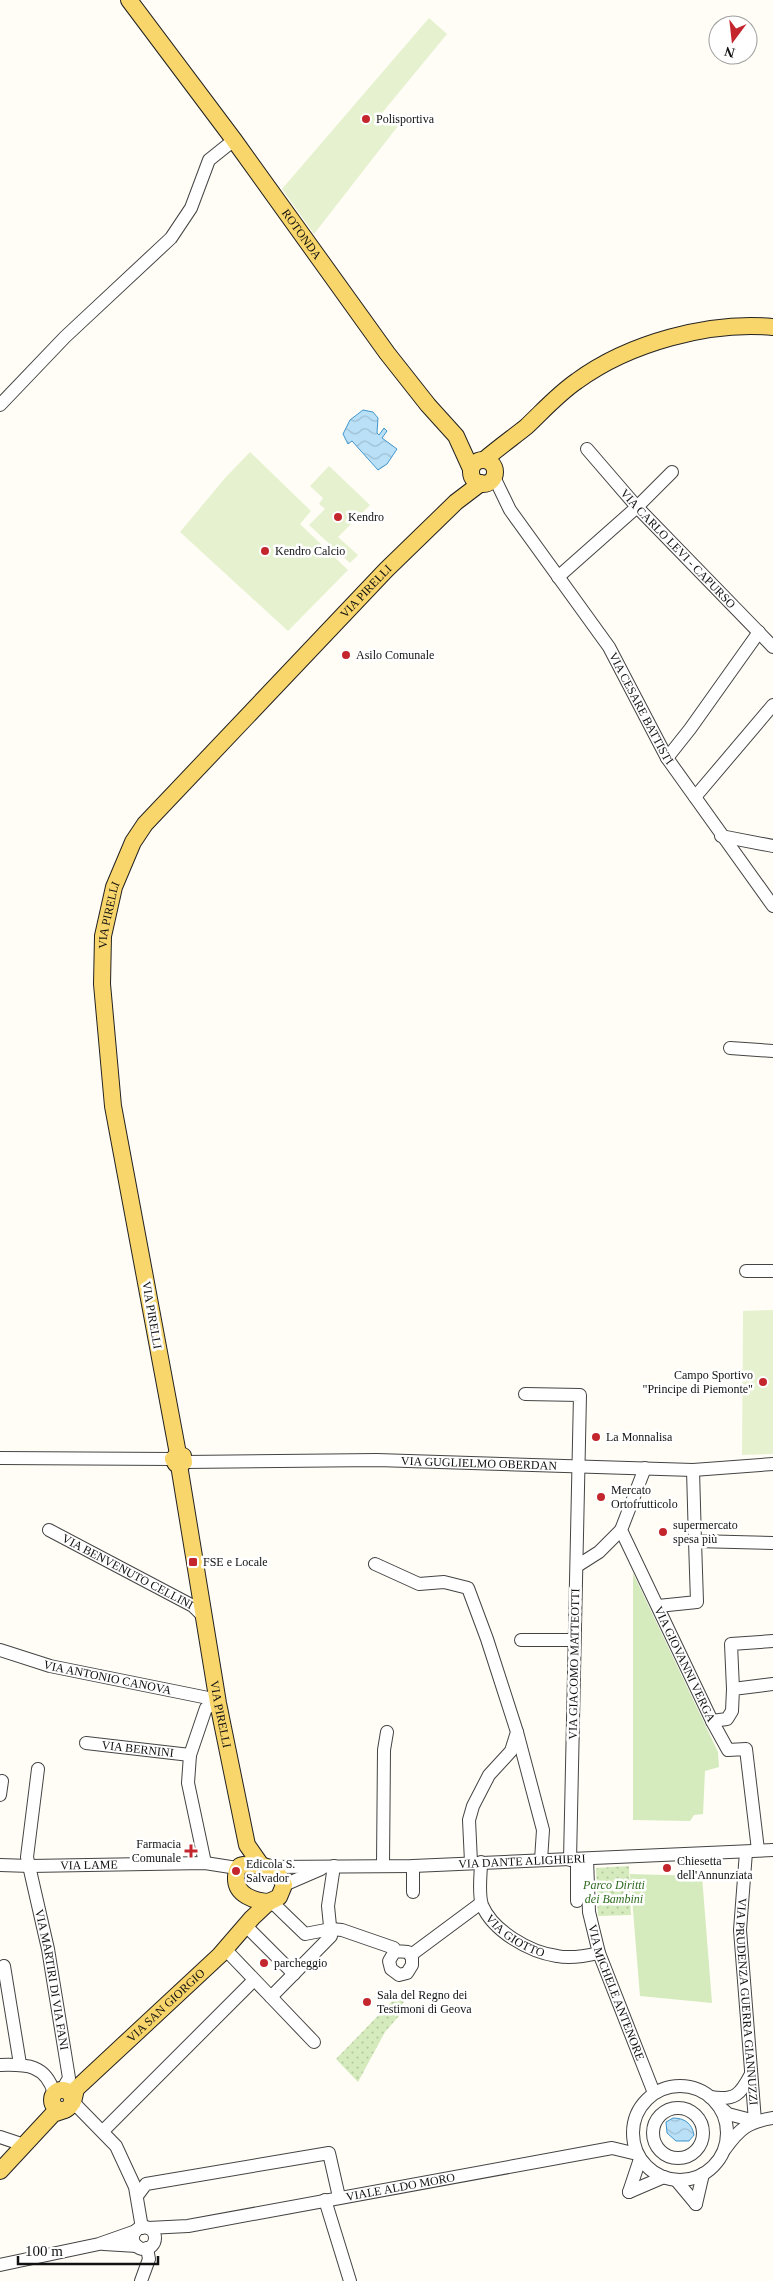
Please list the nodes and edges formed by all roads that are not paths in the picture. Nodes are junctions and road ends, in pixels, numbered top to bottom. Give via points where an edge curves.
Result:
1 (129, 0) edge
2 (234, 140) junction
3 (773, 327) edge
4 (0, 405) edge
5 (586, 449) dead end
6 (483, 472) junction
7 (672, 472) dead end
8 (637, 507) junction
9 (558, 577) junction
10 (759, 632) junction
11 (773, 647) edge
12 (773, 704) edge
13 (667, 758) junction
14 (695, 797) junction
15 (722, 836) junction
16 (773, 846) edge
17 (773, 906) edge
18 (730, 1048) dead end
19 (773, 1052) edge
20 (746, 1271) dead end
21 (773, 1271) edge
22 (525, 1394) dead end
23 (0, 1458) edge
24 (178, 1460) junction
25 (773, 1464) edge
26 (578, 1468) junction
27 (645, 1468) junction
28 (693, 1470) junction
29 (49, 1530) dead end
30 (621, 1530) junction
31 (695, 1541) junction
32 (773, 1543) edge
33 (375, 1564) dead end
34 (577, 1566) junction
35 (658, 1606) junction
36 (204, 1616) junction
37 (521, 1640) dead end
38 (574, 1640) junction
39 (773, 1641) edge
40 (0, 1650) edge
41 (773, 1684) edge
42 (733, 1689) junction
43 (218, 1701) junction
44 (712, 1721) junction
45 (387, 1732) dead end
46 (517, 1732) junction
47 (86, 1742) dead end
48 (190, 1755) junction
49 (38, 1769) dead end
50 (2, 1781) dead end
51 (0, 1795) edge
52 (247, 1845) junction
53 (773, 1850) edge
54 (752, 1851) junction
55 (578, 1859) junction
56 (541, 1860) junction
57 (476, 1862) junction
58 (205, 1863) junction
59 (0, 1865) edge
60 (383, 1865) junction
61 (30, 1866) junction
62 (266, 1866) junction
63 (331, 1866) junction
64 (413, 1866) junction
65 (240, 1867) junction
66 (284, 1885) junction
67 (413, 1892) dead end
68 (247, 1897) junction
69 (577, 1901) dead end
70 (269, 1902) junction
71 (481, 1903) junction
72 (249, 1922) junction
73 (331, 1929) junction
74 (305, 1934) junction
75 (321, 1948) junction
76 (225, 1949) junction
77 (395, 1951) junction
78 (599, 1954) junction
79 (411, 1955) junction
80 (4, 1966) dead end
81 (294, 1974) junction
82 (254, 1980) junction
83 (271, 1997) junction
84 (314, 2042) dead end
85 (20, 2064) junction
86 (0, 2065) edge
87 (751, 2074) junction
88 (654, 2093) junction
89 (63, 2099) junction
90 (714, 2101) junction
91 (658, 2118) joint
92 (773, 2118) edge
93 (755, 2121) junction
94 (103, 2131) junction
95 (632, 2132) junction
96 (0, 2137) edge
97 (24, 2145) junction
98 (612, 2148) junction
99 (722, 2153) junction
100 (639, 2156) junction
101 (0, 2171) edge
102 (703, 2174) junction
103 (670, 2178) junction
104 (137, 2196) junction
105 (339, 2197) junction
106 (325, 2200) junction
107 (188, 2226) junction
108 (142, 2229) junction
109 (98, 2244) junction
110 (145, 2246) junction
111 (0, 2265) edge
112 (141, 2281) edge
113 (350, 2281) edge

1 - 2 main road, ROTONDA
2 - 4 street via 209,160 191,208 171,238 65,337
2 - 6 main road, ROTONDA via 387,353
3 - 6 main road, VIA PIRELLI via 706,330 657,341 607,362 578,380 525,427
5 - 8 street, VIA CARLO LEVI - CAPURSO
6 - 9 street, VIA CESARE BATTISTI
6 - 24 main road, VIA PIRELLI via 145,824 133,842 114,887 103,936 102,984 113,1106
7 - 8 street
8 - 9 street
8 - 10 street, VIA CARLO LEVI - CAPURSO
9 - 13 street, VIA CESARE BATTISTI via 609,647
10 - 11 street, VIA CARLO LEVI - CAPURSO
10 - 13 street
12 - 14 street
13 - 14 street, VIA CESARE BATTISTI
14 - 15 street, VIA CESARE BATTISTI
15 - 16 street
15 - 17 street, VIA CESARE BATTISTI
18 - 19 street
20 - 21 street
22 - 26 street, VIA GIACOMO MATTEOTTI via 580,1395
23 - 24 street, VIA GUGLIELMO OBERDAN
24 - 26 street, VIA GUGLIELMO OBERDAN via 377,1460
24 - 36 main road, VIA PIRELLI
25 - 28 street, VIA GUGLIELMO OBERDAN
26 - 27 street, VIA GUGLIELMO OBERDAN
26 - 34 street, VIA GIACOMO MATTEOTTI
27 - 28 street, VIA GUGLIELMO OBERDAN
27 - 30 street
28 - 31 street
29 - 36 street, VIA BENVENUTO CELLINI via 193,1606
30 - 34 street via 599,1552
30 - 35 street, VIA GIOVANNI VERGA
31 - 32 street
31 - 35 street via 697,1602
33 - 46 street via 419,1584 444,1582 468,1588
34 - 38 street, VIA GIACOMO MATTEOTTI
35 - 44 street, VIA GIOVANNI VERGA
36 - 43 main road, VIA PIRELLI
37 - 38 street
38 - 55 street, VIA GIACOMO MATTEOTTI
39 - 42 street via 731,1644
40 - 43 street, VIA ANTONIO CANOVA via 50,1666
41 - 42 street
42 - 44 street via 732,1711 728,1719
43 - 48 street via 206,1708
43 - 52 main road, VIA PIRELLI
44 - 54 street, VIA GIOVANNI VERGA via 728,1750 746,1749
45 - 60 street
46 - 56 street via 543,1830
46 - 57 street, VIA GIOTTO via 510,1751 489,1775 473,1806 469,1820
47 - 48 street, VIA BERNINI
48 - 58 street via 188,1783
49 - 61 street, VIA MARTIRI DI VIA FANI via 27,1857
50 - 51 street
52 - 62 main road, VIA PIRELLI
52 - 65 main road, VIA PIRELLI
53 - 54 street, VIA DANTE ALIGHIERI
54 - 55 street, VIA DANTE ALIGHIERI
54 - 87 street, VIA PRUDENZA GUERRA GIANNUZZI via 740,1930
55 - 56 street, VIA DANTE ALIGHIERI
55 - 69 street
55 - 78 street, VIA MICHELE ANTENORE
56 - 57 street, VIA DANTE ALIGHIERI
57 - 64 street, VIA DANTE ALIGHIERI
57 - 71 street, VIA GIOTTO
58 - 61 street, VIA LAME
58 - 65 street, VIA LAME
59 - 61 street, VIA LAME
60 - 63 street, VIA DANTE ALIGHIERI
60 - 64 street, VIA DANTE ALIGHIERI
61 - 89 street, VIA MARTIRI DI VIA FANI via 48,1949 69,2078
62 - 63 street, VIA DANTE ALIGHIERI
62 - 65 main road
62 - 66 main road via 278,1872
63 - 66 street
63 - 73 street via 328,1906
64 - 67 street
65 - 68 main road via 237,1885
66 - 70 main road via 279,1897
68 - 70 main road
68 - 72 main road
70 - 72 main road, VIA SAN GIORGIO
70 - 74 street
71 - 78 street, VIA GIOTTO via 504,1931 537,1951 557,1956
71 - 79 street
72 - 76 main road, VIA SAN GIORGIO
72 - 81 street
73 - 74 street
73 - 75 street via 331,1936
73 - 77 street via 377,1942
74 - 75 street
75 - 81 street
76 - 82 street
76 - 89 main road, VIA SAN GIORGIO
77 - 79 street via 403,1950
77 - 79 street via 390,1956 390,1965 399,1975 409,1971 413,1961
78 - 88 street, VIA MICHELE ANTENORE
80 - 85 street
81 - 83 street
82 - 83 street
82 - 94 street
83 - 84 street
85 - 86 street
85 - 89 street via 46,2074
87 - 90 street via 740,2093 730,2099
87 - 93 street, VIA PRUDENZA GUERRA GIANNUZZI
88 - 90 street via 668,2087 683,2086 697,2089
88 - 95 street via 636,2115
89 - 94 street
89 - 97 main road, VIA SAN GIORGIO
90 - 93 street via 728,2114
90 - 99 street via 724,2116 727,2128
91 - 91 street via 675,2108 694,2113 704,2130 698,2150 681,2159 662,2154 652,2137
92 - 93 street
93 - 99 street via 736,2134
94 - 104 street via 116,2146
95 - 98 street, VIALE ALDO MORO
95 - 100 street
96 - 97 street
97 - 101 main road, VIA SAN GIORGIO
98 - 100 street, VIALE ALDO MORO
98 - 105 street, VIALE ALDO MORO
99 - 102 street via 714,2166
100 - 103 street via 647,2168
100 - 103 street via 629,2192
102 - 103 street via 686,2180
102 - 103 street via 696,2204
104 - 105 street via 146,2184 329,2153
104 - 108 street
105 - 106 street, VIALE ALDO MORO
106 - 107 street, VIALE ALDO MORO
106 - 113 street
107 - 108 street, VIALE ALDO MORO
107 - 110 street, VIALE ALDO MORO
108 - 109 street, VIALE ALDO MORO
108 - 110 street via 134,2237
108 - 110 street via 154,2235
109 - 110 street, VIALE ALDO MORO
109 - 111 street, VIALE ALDO MORO
110 - 112 street via 148,2259

